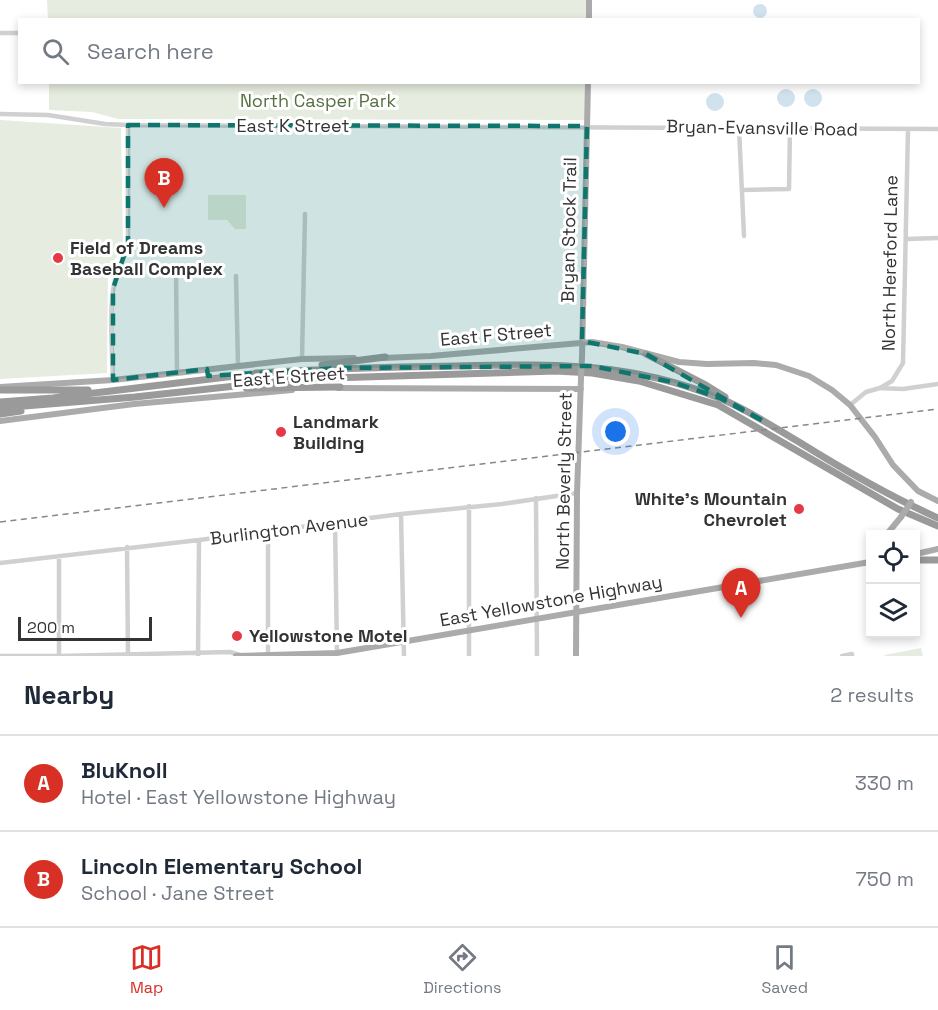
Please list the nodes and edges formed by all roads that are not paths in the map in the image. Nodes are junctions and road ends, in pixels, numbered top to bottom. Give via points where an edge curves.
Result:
1 (589, 0) edge
2 (589, 18) edge
3 (0, 33) edge
4 (18, 33) edge
5 (588, 84) edge
6 (0, 114) edge
7 (128, 125) junction
8 (587, 126) junction
9 (739, 128) junction
10 (790, 128) junction
11 (908, 129) junction
12 (938, 129) edge
13 (742, 190) junction
14 (305, 214) dead end
15 (744, 236) dead end
16 (938, 238) edge
17 (906, 239) junction
18 (176, 267) dead end
19 (236, 276) dead end
20 (582, 342) junction
21 (646, 354) junction
22 (385, 357) junction
23 (302, 359) junction
24 (238, 365) junction
25 (177, 373) junction
26 (256, 373) junction
27 (581, 378) joint
28 (113, 380) junction
29 (938, 384) edge
30 (222, 387) junction
31 (340, 387) junction
32 (0, 388) edge
33 (880, 388) junction
34 (133, 389) junction
35 (580, 389) junction
36 (0, 402) edge
37 (55, 404) junction
38 (849, 405) junction
39 (0, 408) edge
40 (0, 414) edge
41 (0, 421) edge
42 (765, 422) junction
43 (918, 491) junction
44 (577, 493) junction
45 (536, 498) junction
46 (938, 501) edge
47 (469, 506) junction
48 (401, 514) junction
49 (938, 518) edge
50 (335, 522) junction
51 (894, 525) junction
52 (938, 526) edge
53 (268, 530) junction
54 (890, 530) edge
55 (893, 530) edge
56 (199, 540) junction
57 (127, 547) junction
58 (935, 550) edge
59 (920, 553) edge
60 (60, 556) junction
61 (920, 560) edge
62 (938, 560) edge
63 (0, 563) edge
64 (866, 563) edge
65 (577, 613) junction
66 (537, 618) junction
67 (470, 630) junction
68 (404, 642) junction
69 (337, 653) junction
70 (268, 654) junction
71 (198, 655) edge
72 (243, 655) edge
73 (292, 655) edge
74 (852, 655) edge
75 (0, 656) edge
76 (59, 656) edge
77 (128, 656) edge
78 (149, 656) edge
79 (236, 656) edge
80 (404, 656) edge
81 (470, 656) edge
82 (537, 656) edge
83 (576, 656) edge
84 (842, 656) edge

1 - 2 main road
3 - 4 street
5 - 8 main road, Bryan Stock Trail
6 - 7 street, East K Street via 48,115
7 - 8 street, East K Street
7 - 28 street via 128,243 113,289
8 - 9 street, Bryan-Evansville Road
8 - 20 main road, Bryan Stock Trail
9 - 10 street, Bryan-Evansville Road
9 - 13 street
10 - 11 street, Bryan-Evansville Road
10 - 13 street via 789,189
11 - 12 street, Bryan-Evansville Road
11 - 17 street, North Hereford Lane
13 - 15 street
14 - 23 street
16 - 17 street
17 - 33 street, North Hereford Lane via 903,363 892,381
18 - 25 street
19 - 24 street
20 - 21 main road, East F Street via 615,345
20 - 22 main road, East F Street
20 - 27 main road, Bryan Stock Trail, bridge
21 - 38 main road, East F Street via 679,362 776,365 809,376
21 - 42 highway
22 - 23 main road, East F Street
22 - 26 highway
23 - 24 main road, East F Street
24 - 25 main road, East F Street
25 - 28 main road, East F Street
26 - 34 highway
26 - 42 highway via 592,366 672,382 720,398
27 - 35 main road, North Beverly Street
28 - 32 main road, East F Street
29 - 33 street
30 - 31 highway
30 - 37 highway
30 - 52 highway via 309,378 556,371 639,381 718,405 898,509
31 - 35 main road, East E Street
31 - 41 main road, East E Street via 134,404
32 - 34 highway
33 - 38 street, North Hereford Lane via 866,392
34 - 36 highway
35 - 44 main road, North Beverly Street
37 - 39 highway
37 - 40 highway
38 - 43 main road, East F Street via 893,465
42 - 49 highway via 894,499
43 - 46 main road, East F Street
43 - 51 main road, bridge
44 - 45 street, Burlington Avenue
44 - 65 main road, North Beverly Street
45 - 47 street, Burlington Avenue
45 - 66 street
47 - 48 street, Burlington Avenue
47 - 67 street
48 - 50 street, Burlington Avenue
48 - 68 street
50 - 53 street, Burlington Avenue
50 - 69 street
51 - 54 main road
51 - 55 main road
53 - 56 street, Burlington Avenue
53 - 70 street
56 - 57 street, Burlington Avenue
56 - 71 street
57 - 60 street, Burlington Avenue
57 - 77 street
58 - 59 main road
60 - 63 street, Burlington Avenue
60 - 76 street
61 - 62 highway
64 - 65 main road, East Yellowstone Highway
65 - 66 main road, East Yellowstone Highway
65 - 83 main road, North Beverly Street
66 - 67 main road, East Yellowstone Highway
66 - 82 street
67 - 68 main road, East Yellowstone Highway
67 - 81 street
68 - 69 main road, East Yellowstone Highway
68 - 80 street
69 - 73 main road, East Yellowstone Highway
70 - 72 main road, East Yellowstone Highway
70 - 73 main road, East Yellowstone Highway
71 - 72 street
71 - 78 street
72 - 79 main road, East Yellowstone Highway
74 - 84 street
75 - 76 street
76 - 77 street
77 - 78 street

